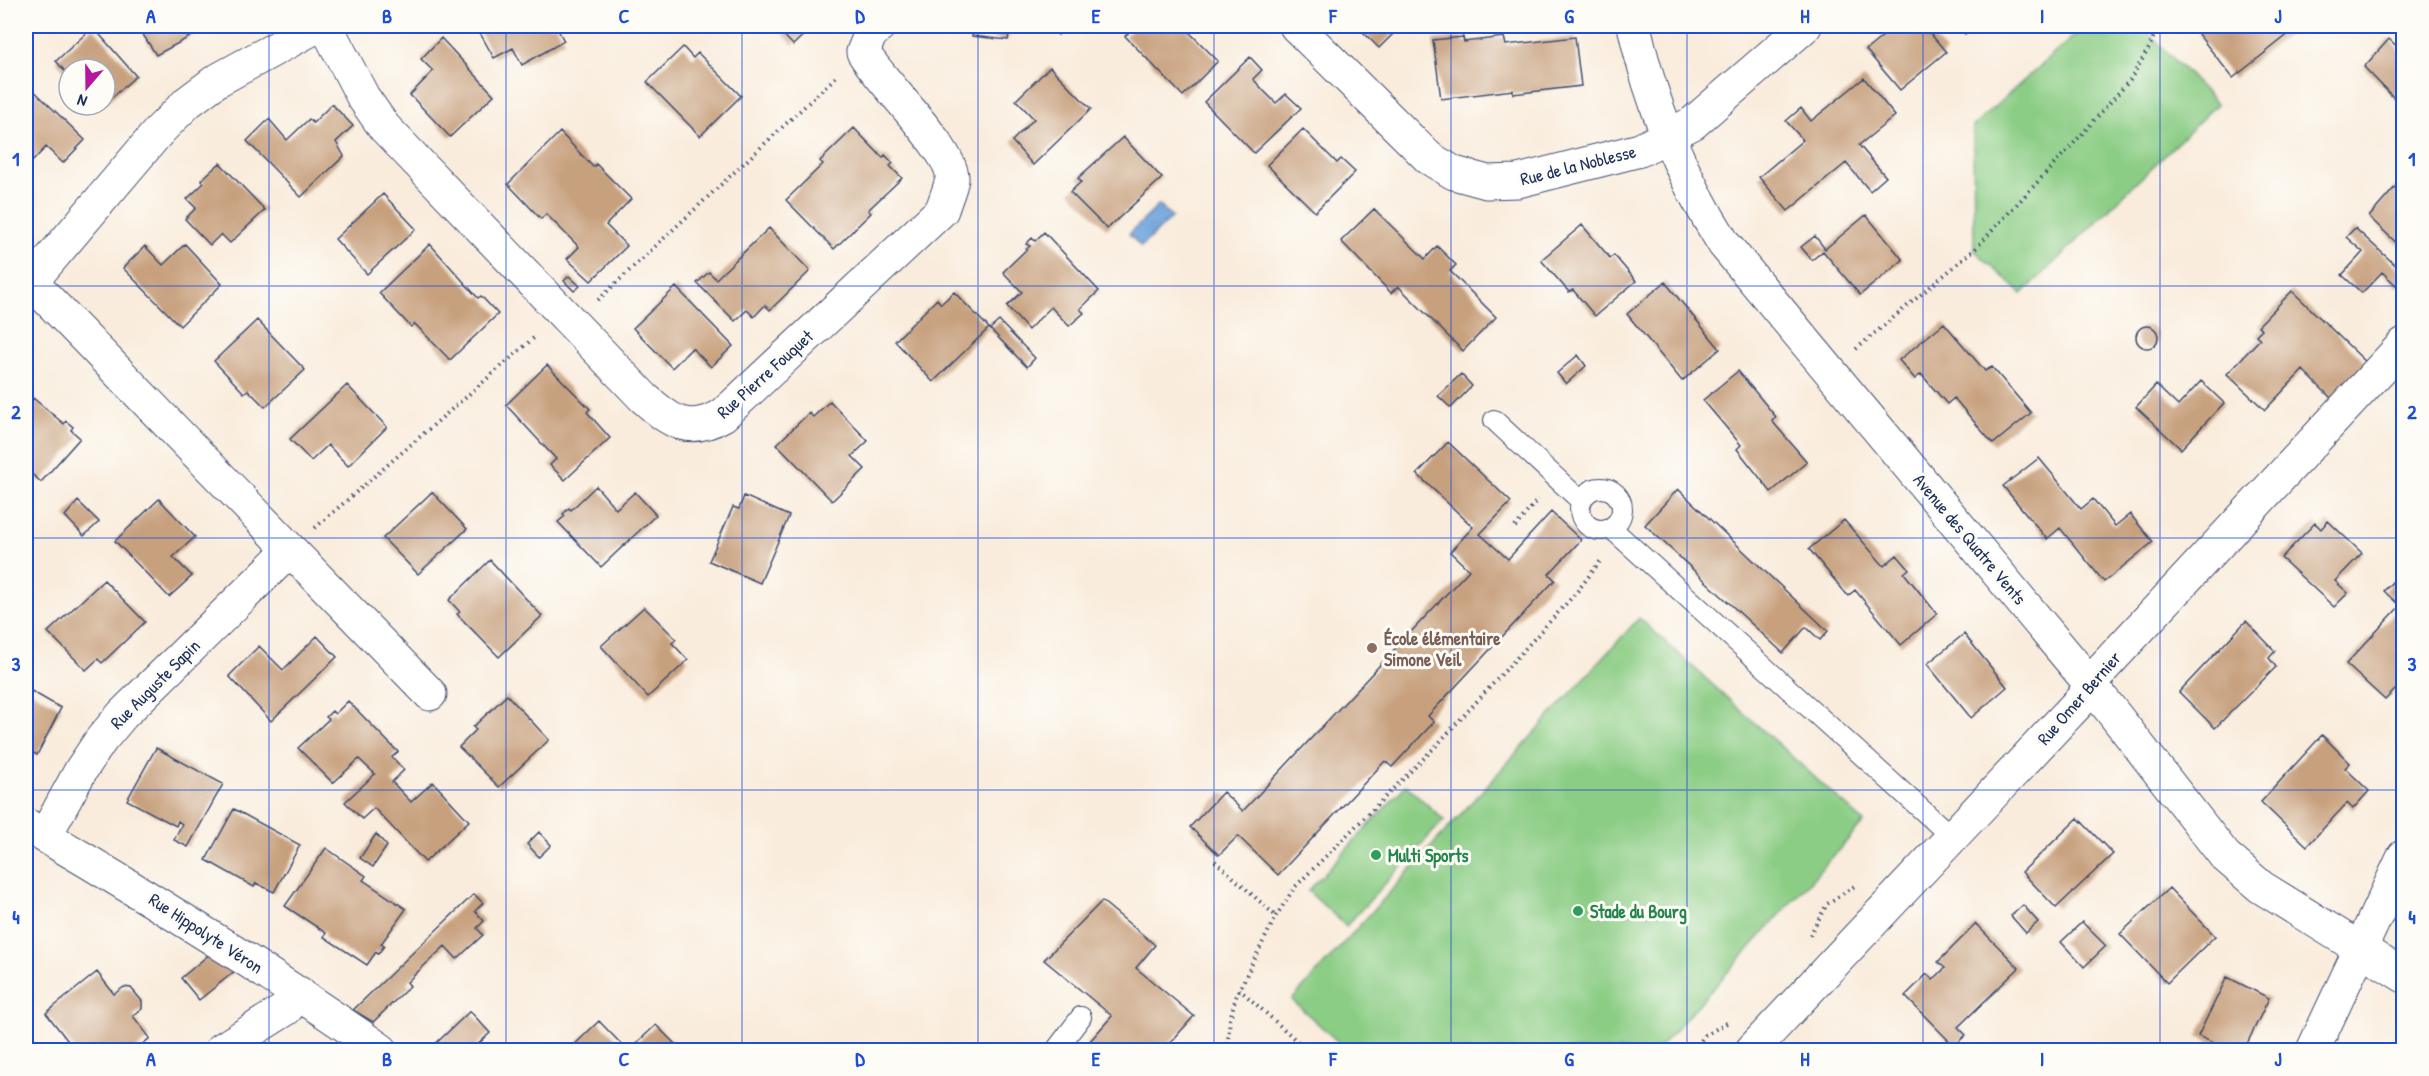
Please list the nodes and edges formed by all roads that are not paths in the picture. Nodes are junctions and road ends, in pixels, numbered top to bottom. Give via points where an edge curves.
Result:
1 (317, 26) edge
2 (327, 26) edge
3 (1296, 26) edge
4 (1634, 26) edge
5 (1805, 26) edge
6 (871, 39) edge
7 (1668, 137) junction
8 (28, 285) edge
9 (2403, 344) edge
10 (1494, 420) dead end
11 (1581, 501) junction
12 (1616, 533) junction
13 (290, 550) junction
14 (2092, 686) junction
15 (430, 694) dead end
16 (35, 831) edge
17 (1952, 837) junction
18 (2403, 856) edge
19 (2361, 950) junction
20 (2403, 976) edge
21 (299, 993) junction
22 (1081, 1017) dead end
23 (221, 1050) edge
24 (381, 1050) edge
25 (1056, 1050) edge
26 (1752, 1050) edge
27 (2313, 1050) edge

1 - 8 street via 216,81 188,102
2 - 6 street, Rue Pierre Fouquet via 363,97 384,127 665,418 686,426 707,424 723,415 942,210 952,177 940,148 874,71
3 - 7 street, Rue de la Noblesse via 1430,158 1454,174 1487,182 1518,181 1640,150
4 - 7 street, Avenue des Quatre Vents
5 - 7 street, Rue de la Noblesse via 1693,123
7 - 14 street, Avenue des Quatre Vents via 1696,199 1724,244
8 - 13 street
9 - 14 street, Rue Omer Bernier via 2103,668
10 - 11 lane
11 - 12 lane via 1580,515 1589,527
11 - 12 lane via 1589,490 1596,488 1616,493 1623,511
12 - 17 lane
13 - 15 street
13 - 16 street, Rue Auguste Sapin via 108,731
14 - 17 street, Rue Omer Bernier
14 - 19 street, Avenue des Quatre Vents via 2225,856 2261,887
16 - 21 street, Rue Hippolyte Véron via 143,892
17 - 26 street, Rue Omer Bernier
18 - 19 street
19 - 20 street, Avenue des Quatre Vents
19 - 27 street
21 - 23 street via 286,1009
21 - 24 street, Rue Hippolyte Véron
22 - 25 lane

